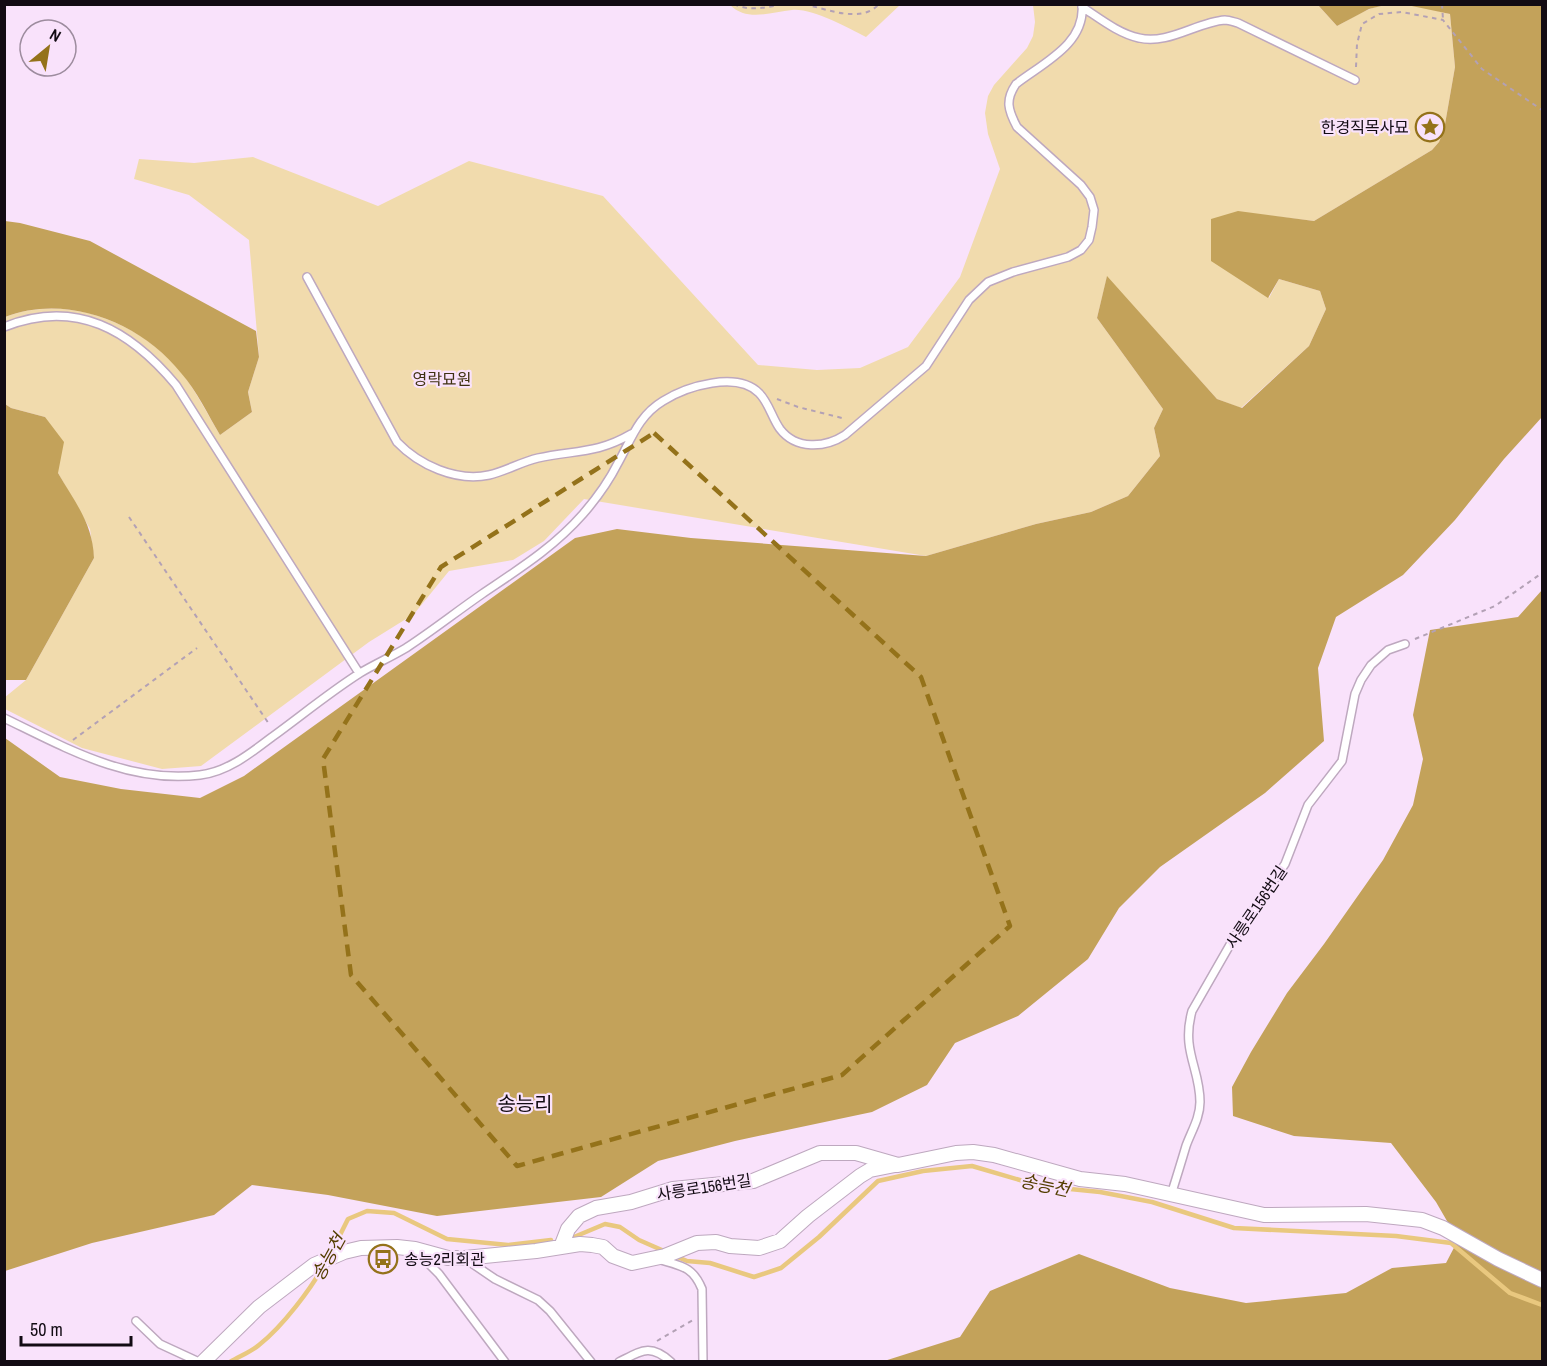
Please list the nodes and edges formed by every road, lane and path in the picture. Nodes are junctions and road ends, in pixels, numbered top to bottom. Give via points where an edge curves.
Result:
1 (734, 4) edge
2 (784, 4) edge
3 (804, 4) edge
4 (879, 4) edge
5 (1442, 4) edge
6 (1082, 6) edge
7 (1443, 20) junction
8 (1355, 80) joint
9 (1542, 110) edge
10 (307, 277) dead end
11 (4, 327) edge
12 (753, 388) junction
13 (862, 421) junction
14 (633, 433) junction
15 (129, 517) dead end
16 (1542, 573) edge
17 (1405, 644) joint
18 (197, 648) dead end
19 (359, 673) junction
20 (4, 718) edge
21 (276, 734) junction
22 (64, 747) junction
23 (898, 1165) junction
24 (1171, 1195) junction
25 (561, 1247) junction
26 (415, 1249) junction
27 (660, 1257) junction
28 (465, 1258) junction
29 (1542, 1281) edge
30 (703, 1314) junction
31 (136, 1322) dead end
32 (644, 1349) junction
33 (201, 1362) edge
34 (505, 1362) edge
35 (591, 1362) edge
36 (620, 1362) edge
37 (671, 1362) edge
38 (703, 1362) edge

1 - 2 path via 755,9
3 - 4 path via 857,15 868,13
5 - 7 path
6 - 8 lane via 1113,26 1146,40 1225,20 1238,23
6 - 13 lane via 1077,34 1016,84 1007,102 1017,127 1082,184 1090,197 1094,210 1089,240 1068,257 988,282 969,300 927,366
7 - 8 path via 1402,12 1379,14 1362,24
7 - 9 path via 1482,69
10 - 14 lane via 397,442 416,459 450,473 480,476 538,458 600,448
11 - 19 lane via 38,316 70,316 111,329 144,350 176,386
12 - 13 path via 798,407
12 - 13 lane via 762,395 780,429 800,443 835,441
12 - 14 lane via 720,381 674,396 652,409
14 - 19 lane via 598,495 545,552 404,648
15 - 21 path
16 - 17 path via 1495,606
17 - 24 lane, 사릉로156번길 via 1388,650 1361,680 1342,761 1308,804 1285,864 1234,936 1192,1011 1188,1051 1200,1105
18 - 22 path
19 - 21 lane
20 - 22 lane
21 - 22 lane via 218,771 184,776 101,764
23 - 24 street, 사릉로156번길 via 973,1152 1080,1179
23 - 25 street, 사릉로156번길 via 856,1153 820,1154 753,1181 673,1189 579,1216
23 - 27 street, 사릉로156번길 via 860,1176 769,1246 697,1243
24 - 29 street, 사릉로156번길 via 1264,1215 1366,1214 1422,1220
25 - 27 street via 603,1247 613,1256 632,1263
25 - 28 street
26 - 28 street via 448,1258
26 - 33 street via 380,1247 344,1252 314,1265 259,1307
26 - 34 lane via 439,1274
27 - 30 lane via 693,1272 702,1290
28 - 35 lane via 495,1279 538,1300
30 - 32 path
30 - 38 lane
31 - 33 lane via 160,1344
32 - 36 lane
32 - 37 lane via 653,1350

